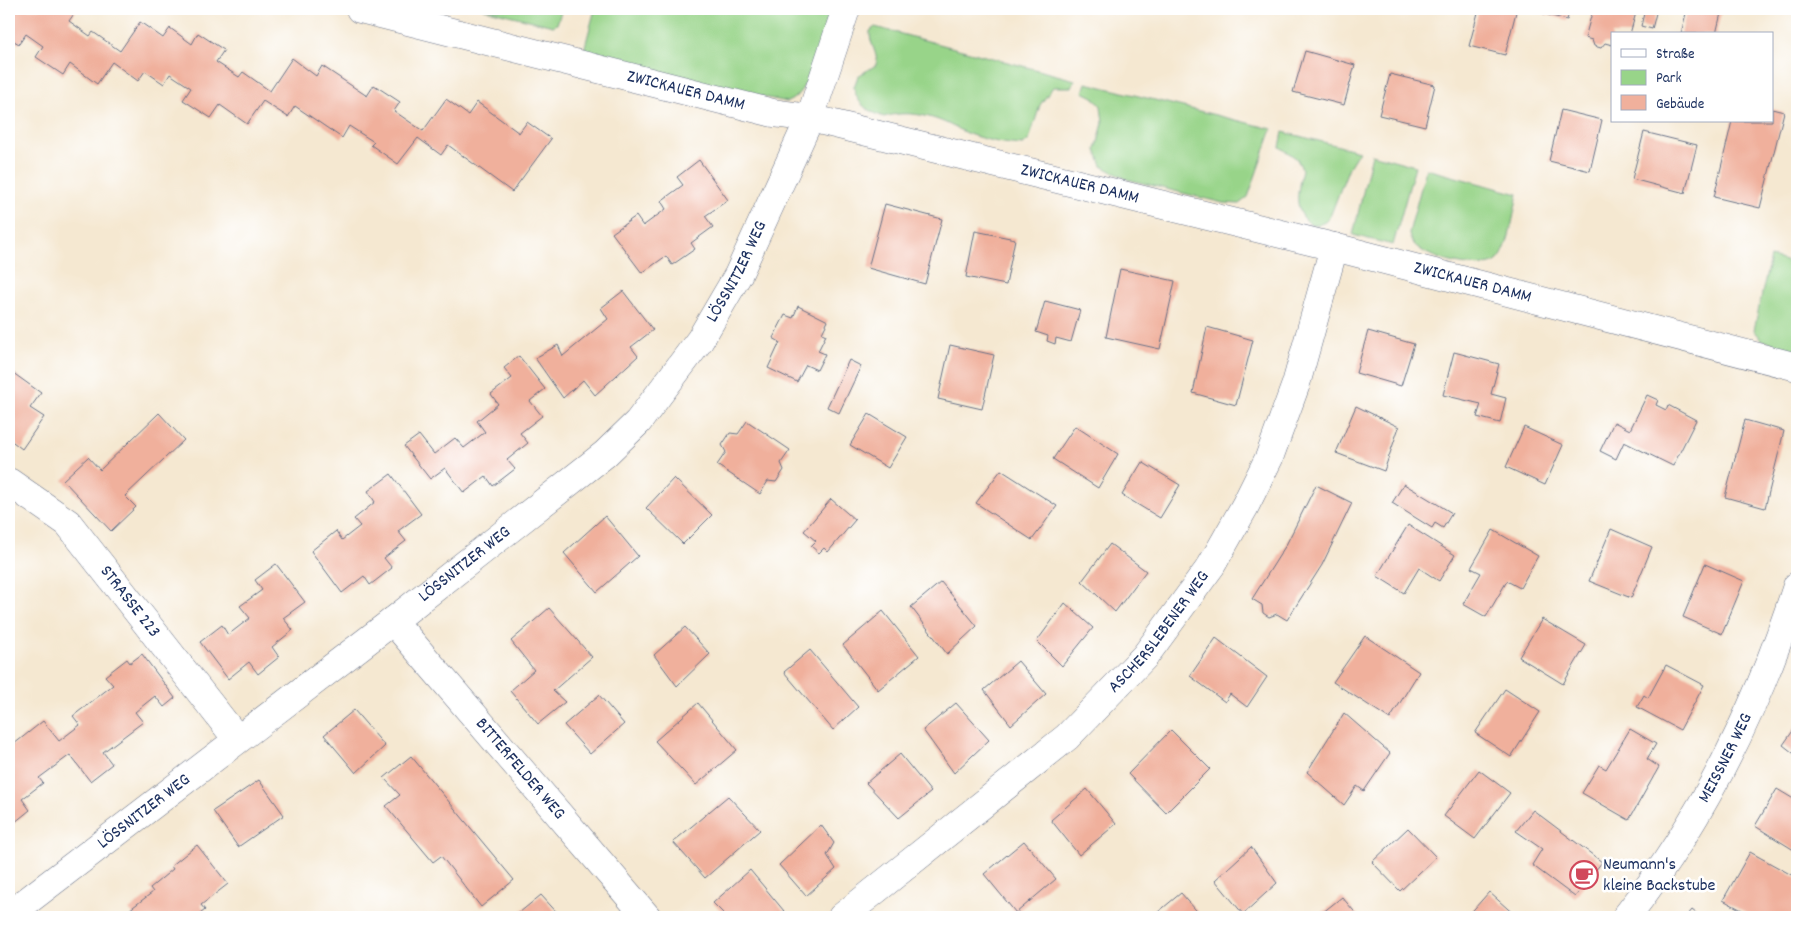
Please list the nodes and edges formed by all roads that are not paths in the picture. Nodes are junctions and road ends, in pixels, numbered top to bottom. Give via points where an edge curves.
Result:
1 (360, 9) edge
2 (845, 12) edge
3 (810, 118) junction
4 (1334, 247) junction
5 (1797, 367) edge
6 (9, 482) edge
7 (1797, 586) edge
8 (393, 621) junction
9 (237, 739) junction
10 (9, 915) edge
11 (647, 917) edge
12 (842, 917) edge
13 (1626, 917) edge

1 - 3 street, ZWICKAUER DAMM via 773,113
2 - 3 street, LÖSSNITZER WEG
3 - 4 street, ZWICKAUER DAMM
3 - 8 street, LÖSSNITZER WEG via 738,275 700,340 644,415 605,454
4 - 5 street, ZWICKAUER DAMM
4 - 12 street, ASCHERSLEBENER WEG via 1296,384 1269,458 1210,566 1145,656 1067,737
6 - 9 street, STRASSE 223 via 68,523
7 - 13 street, MEISSNER WEG via 1751,708 1718,774 1677,845
8 - 9 street, LÖSSNITZER WEG
8 - 11 street, BITTERFELDER WEG
9 - 10 street, LÖSSNITZER WEG

